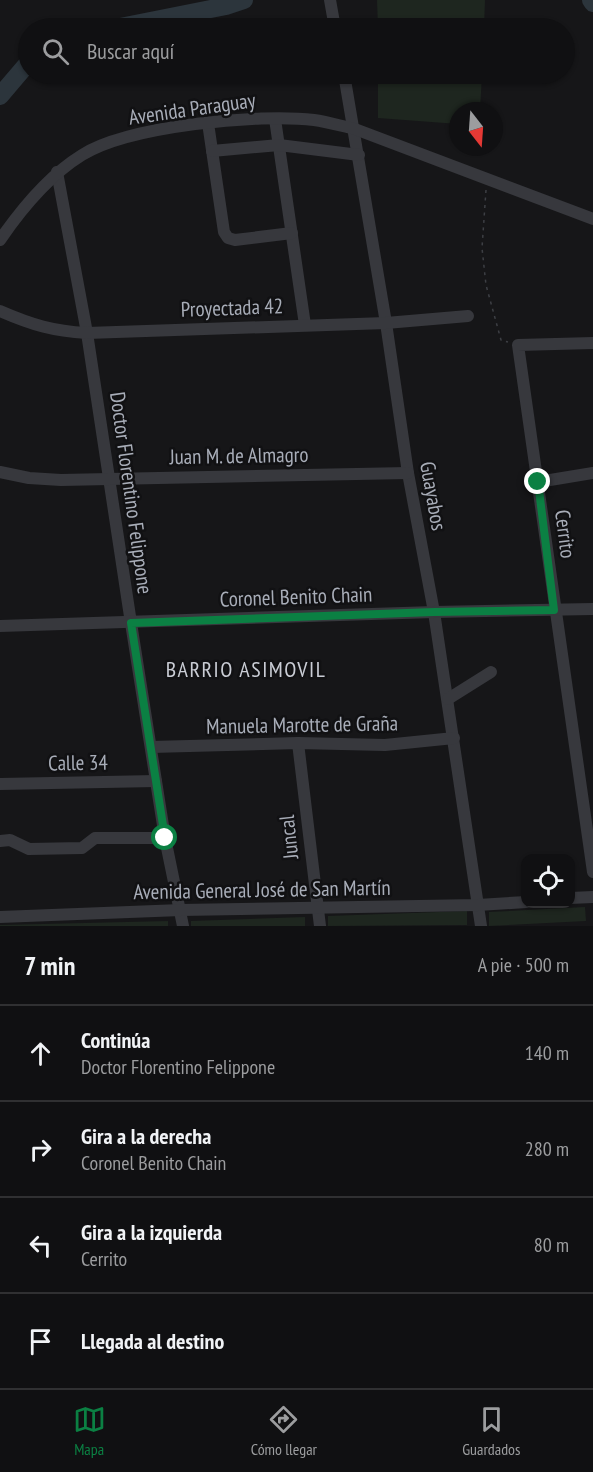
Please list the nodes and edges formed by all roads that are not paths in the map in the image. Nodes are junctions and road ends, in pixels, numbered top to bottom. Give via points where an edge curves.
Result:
1 (330, 0) edge
2 (333, 18) edge
3 (346, 84) edge
4 (275, 119) junction
5 (208, 123) junction
6 (355, 129) junction
7 (279, 145) junction
8 (212, 151) junction
9 (359, 155) junction
10 (57, 172) junction
11 (593, 219) edge
12 (292, 232) junction
13 (0, 240) edge
14 (0, 311) edge
15 (468, 316) dead end
16 (386, 323) junction
17 (305, 325) junction
18 (87, 333) junction
19 (593, 343) edge
20 (0, 472) edge
21 (593, 472) edge
22 (408, 473) junction
23 (109, 478) junction
24 (538, 482) junction
25 (593, 609) edge
26 (554, 610) junction
27 (434, 612) junction
28 (131, 623) junction
29 (0, 626) edge
30 (491, 672) dead end
31 (448, 699) junction
32 (454, 738) junction
33 (298, 743) junction
34 (151, 747) junction
35 (156, 781) junction
36 (0, 784) edge
37 (165, 838) junction
38 (0, 841) edge
39 (593, 872) edge
40 (593, 897) edge
41 (575, 898) edge
42 (521, 902) edge
43 (478, 905) junction
44 (316, 908) junction
45 (181, 910) junction
46 (0, 917) edge
47 (183, 926) edge
48 (320, 926) edge
49 (481, 926) edge

1 - 2 street
3 - 6 street, Guayabos
4 - 5 street, Avenida Paraguay
4 - 6 street, Avenida Paraguay via 314,120
4 - 7 street
5 - 8 street
5 - 10 street, Avenida Paraguay via 110,141
6 - 9 street, Guayabos
6 - 11 street, Avenida Paraguay
7 - 8 street
7 - 9 street
7 - 12 street
8 - 12 street via 228,238
9 - 16 street, Guayabos
10 - 13 street, Avenida Paraguay
10 - 18 street, Doctor Florentino Felippone
12 - 17 street
14 - 18 street, Proyectada 42 via 56,331
15 - 16 street, Proyectada 42
16 - 17 street, Proyectada 42
16 - 22 street, Guayabos
17 - 18 street, Proyectada 42
18 - 23 street, Doctor Florentino Felippone
19 - 24 street, Cerrito via 518,345
20 - 23 street, Juan M. de Almagro via 29,478
21 - 24 street
22 - 23 street, Juan M. de Almagro
22 - 27 street, Guayabos
23 - 28 street, Doctor Florentino Felippone
24 - 26 street, Cerrito
25 - 26 street, Coronel Benito Chain
26 - 27 street, Coronel Benito Chain
26 - 39 street, Cerrito
27 - 28 street, Coronel Benito Chain
27 - 31 street, Guayabos
28 - 29 street, Coronel Benito Chain
28 - 34 street, Doctor Florentino Felippone
30 - 31 street
31 - 32 street, Guayabos
32 - 33 street, Manuela Marotte de Graña via 385,745
32 - 43 street, Guayabos
33 - 34 street, Manuela Marotte de Graña
33 - 44 street, Juncal
34 - 35 street, Doctor Florentino Felippone
35 - 36 street, Calle 34
35 - 37 street, Doctor Florentino Felippone
37 - 38 street via 95,838 81,848 29,849 10,840
37 - 45 street, Doctor Florentino Felippone
40 - 41 street
42 - 43 street, Avenida General José de San Martín
43 - 44 street, Avenida General José de San Martín
43 - 49 street, Guayabos
44 - 45 street, Avenida General José de San Martín
44 - 48 street, Juncal
45 - 46 street, Avenida General José de San Martín
45 - 47 street, Doctor Florentino Felippone

